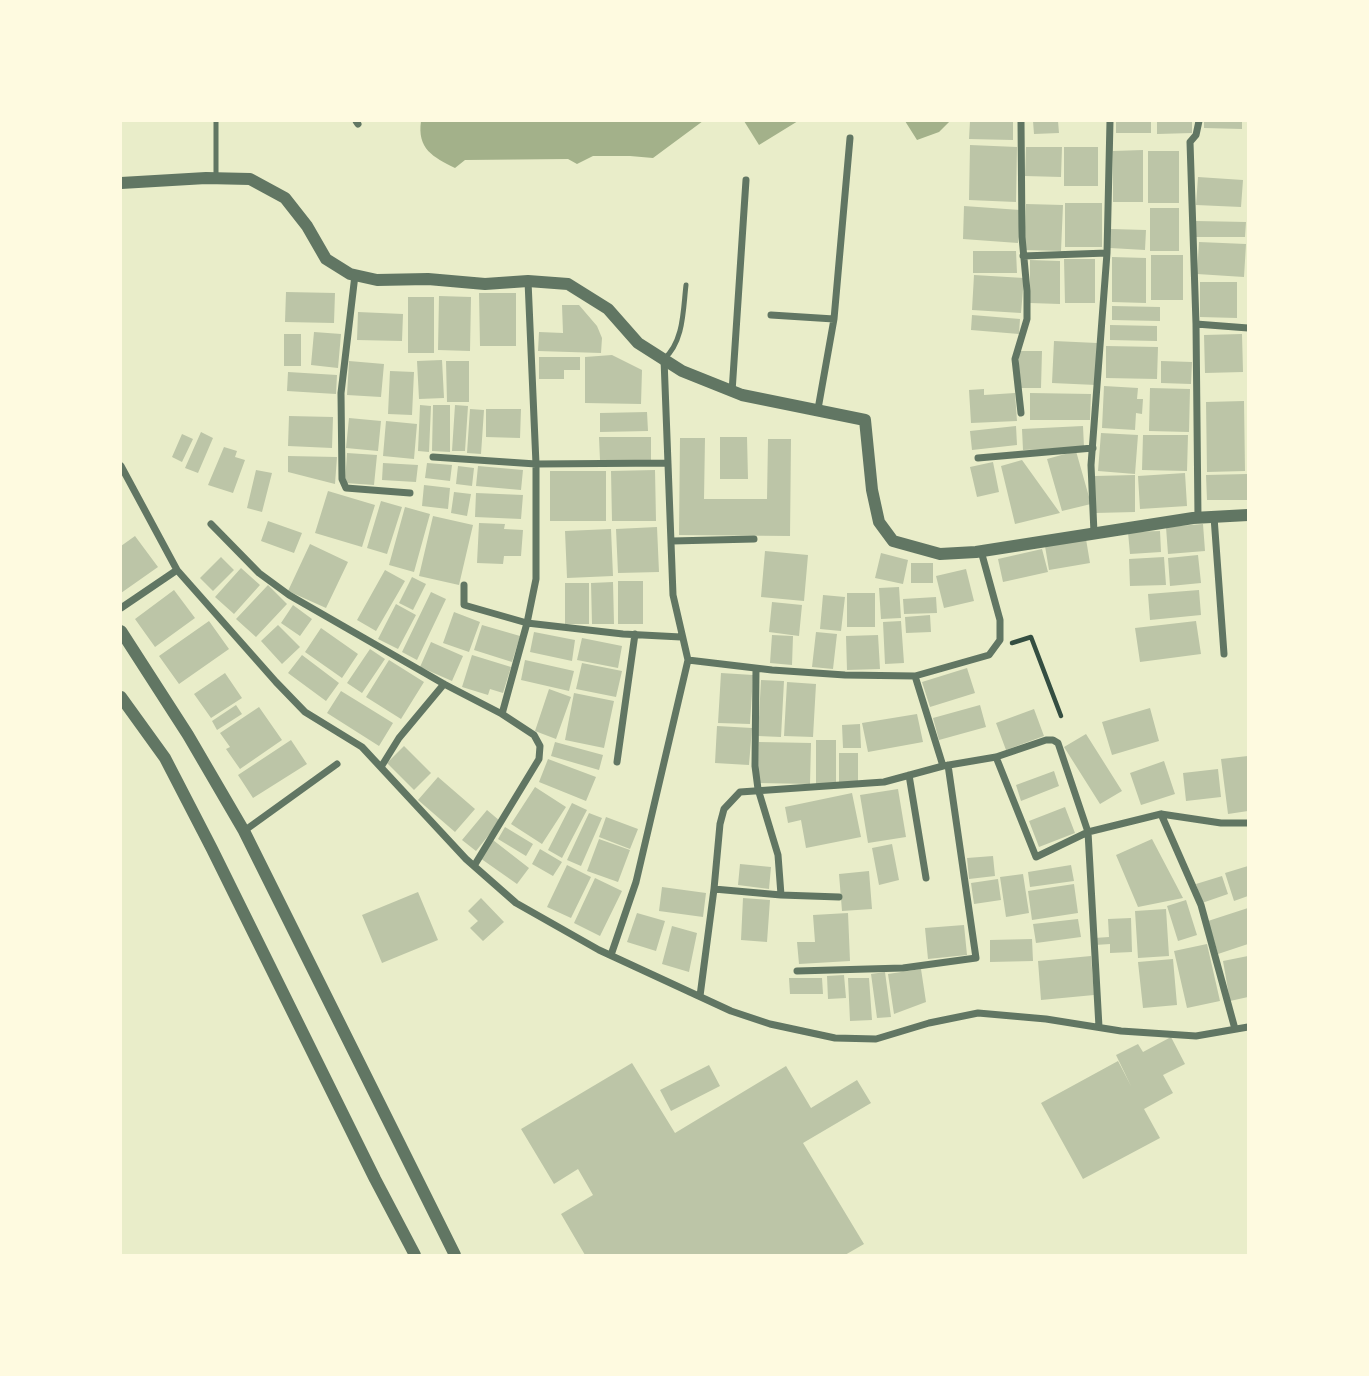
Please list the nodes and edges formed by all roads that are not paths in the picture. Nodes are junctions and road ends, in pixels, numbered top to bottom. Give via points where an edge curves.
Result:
1 (216, 121) edge
2 (1021, 121) edge
3 (1110, 121) edge
4 (1199, 121) edge
5 (850, 138) dead end
6 (216, 178) junction
7 (746, 180) dead end
8 (121, 183) edge
9 (1107, 253) junction
10 (1023, 256) junction
11 (355, 275) junction
12 (528, 281) junction
13 (686, 285) dead end
14 (771, 315) dead end
15 (834, 320) junction
16 (1196, 324) junction
17 (1248, 328) edge
18 (664, 359) junction
19 (732, 392) junction
20 (818, 409) junction
21 (1021, 413) dead end
22 (1093, 448) junction
23 (433, 457) dead end
24 (978, 458) dead end
25 (668, 463) junction
26 (536, 464) junction
27 (121, 466) edge
28 (410, 493) dead end
29 (1248, 515) edge
30 (1213, 517) junction
31 (1198, 518) junction
32 (211, 524) dead end
33 (1094, 533) junction
34 (754, 539) dead end
35 (672, 541) junction
36 (981, 551) junction
37 (177, 570) junction
38 (464, 585) dead end
39 (121, 608) edge
40 (527, 623) junction
41 (121, 631) edge
42 (635, 634) junction
43 (681, 637) junction
44 (1224, 654) dead end
45 (688, 660) junction
46 (756, 669) junction
47 (915, 676) junction
48 (444, 684) junction
49 (121, 697) edge
50 (502, 714) junction
51 (996, 758) junction
52 (617, 762) dead end
53 (337, 764) dead end
54 (945, 765) junction
55 (380, 767) junction
56 (909, 775) junction
57 (758, 789) junction
58 (1161, 814) junction
59 (1248, 822) edge
60 (244, 831) junction
61 (1088, 832) junction
62 (474, 866) junction
63 (926, 878) dead end
64 (714, 889) junction
65 (781, 895) junction
66 (839, 897) dead end
67 (611, 955) junction
68 (797, 971) dead end
69 (701, 996) junction
70 (1099, 1027) junction
71 (1248, 1027) edge
72 (1235, 1029) junction
73 (415, 1255) edge
74 (455, 1255) edge

1 - 6 lane
2 - 10 street
3 - 9 street
4 - 16 street via 1190,142
5 - 15 street
6 - 8 street
6 - 11 street via 250,178 285,198 326,259
7 - 19 street
9 - 10 street
9 - 22 street
10 - 21 street via 1027,320 1014,359
11 - 12 street via 485,284
11 - 28 street via 341,393 342,479 346,488
12 - 18 street via 568,284 607,309 638,342
12 - 26 street
13 - 18 lane via 681,325 673,351
14 - 15 street
15 - 20 street
16 - 17 street
16 - 31 street
18 - 19 street
18 - 25 street
19 - 20 street
20 - 36 street via 865,419 879,523 893,541 940,554
22 - 24 street
22 - 33 street
23 - 26 street
25 - 26 street
25 - 35 street
26 - 40 street via 536,579
27 - 37 street
29 - 30 street
30 - 31 street
30 - 44 street
31 - 33 street
32 - 48 street via 259,573 289,595
33 - 36 street
34 - 35 street
35 - 43 street via 673,595
36 - 47 street via 1000,620 1000,640 989,655
37 - 39 street
37 - 55 street via 305,712 362,747
38 - 40 street via 464,605
40 - 42 street
40 - 50 street
41 - 60 street
42 - 43 street
42 - 52 street
43 - 45 street
45 - 46 street
45 - 67 street via 636,882
46 - 47 street
46 - 57 street
47 - 54 street
48 - 50 street
48 - 55 street
49 - 73 street via 183,792
50 - 62 street via 534,735 540,746 539,759
51 - 54 street
51 - 61 street via 1046,740 1058,743
51 - 61 street via 1036,857
53 - 60 street
54 - 56 street
54 - 68 street via 976,958 903,968
55 - 62 street
56 - 57 street via 884,782
56 - 63 street
57 - 64 street via 740,792 724,809
57 - 65 street via 778,855
58 - 59 street
58 - 61 street
58 - 72 street via 1201,905
60 - 74 street
61 - 70 street
62 - 67 street via 516,903
64 - 65 street
64 - 69 street
65 - 66 street
67 - 69 street
69 - 70 street via 769,1024 835,1038 876,1039 978,1013
70 - 72 street via 1196,1036
71 - 72 street

